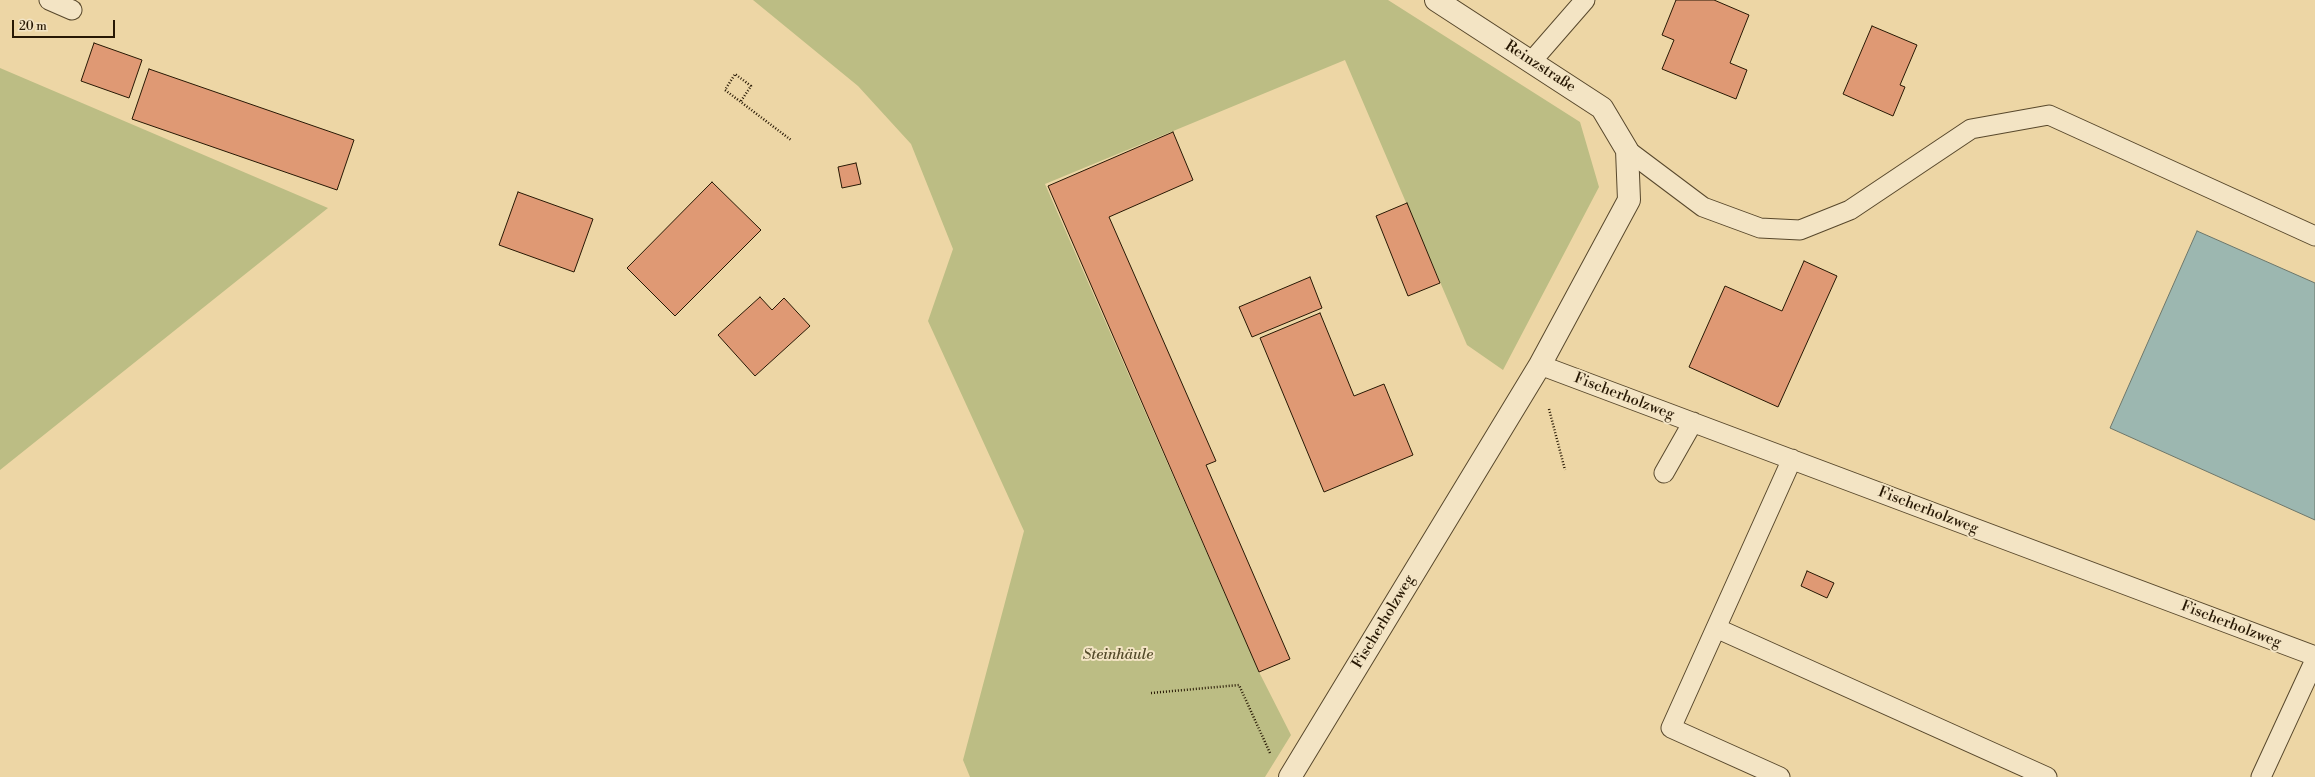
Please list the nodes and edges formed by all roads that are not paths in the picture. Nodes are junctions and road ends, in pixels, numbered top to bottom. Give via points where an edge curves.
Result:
1 (49, 0) edge
2 (1436, 0) edge
3 (1584, 0) edge
4 (72, 10) dead end
5 (1531, 62) junction
6 (1627, 150) junction
7 (2315, 236) edge
8 (1540, 365) junction
9 (1693, 422) junction
10 (1792, 460) junction
11 (1664, 474) dead end
12 (1716, 628) junction
13 (2315, 656) edge
14 (2315, 660) edge
15 (2020, 772) edge
16 (1290, 777) edge
17 (1780, 777) edge
18 (2046, 777) edge
19 (2261, 777) edge

1 - 4 lane
2 - 5 street, Reinzstraße
3 - 5 lane
5 - 6 street, Reinzstraße via 1602,108
6 - 7 lane via 1703,207 1760,228 1800,230 1850,210 1971,129 2049,115
6 - 8 street, Fischerholzweg via 1629,200
8 - 9 lane, Fischerholzweg
8 - 16 street, Fischerholzweg
9 - 10 lane, Fischerholzweg
9 - 11 lane
10 - 12 lane
10 - 13 lane, Fischerholzweg
12 - 15 lane
12 - 17 lane via 1671,728
14 - 19 lane
15 - 18 lane

